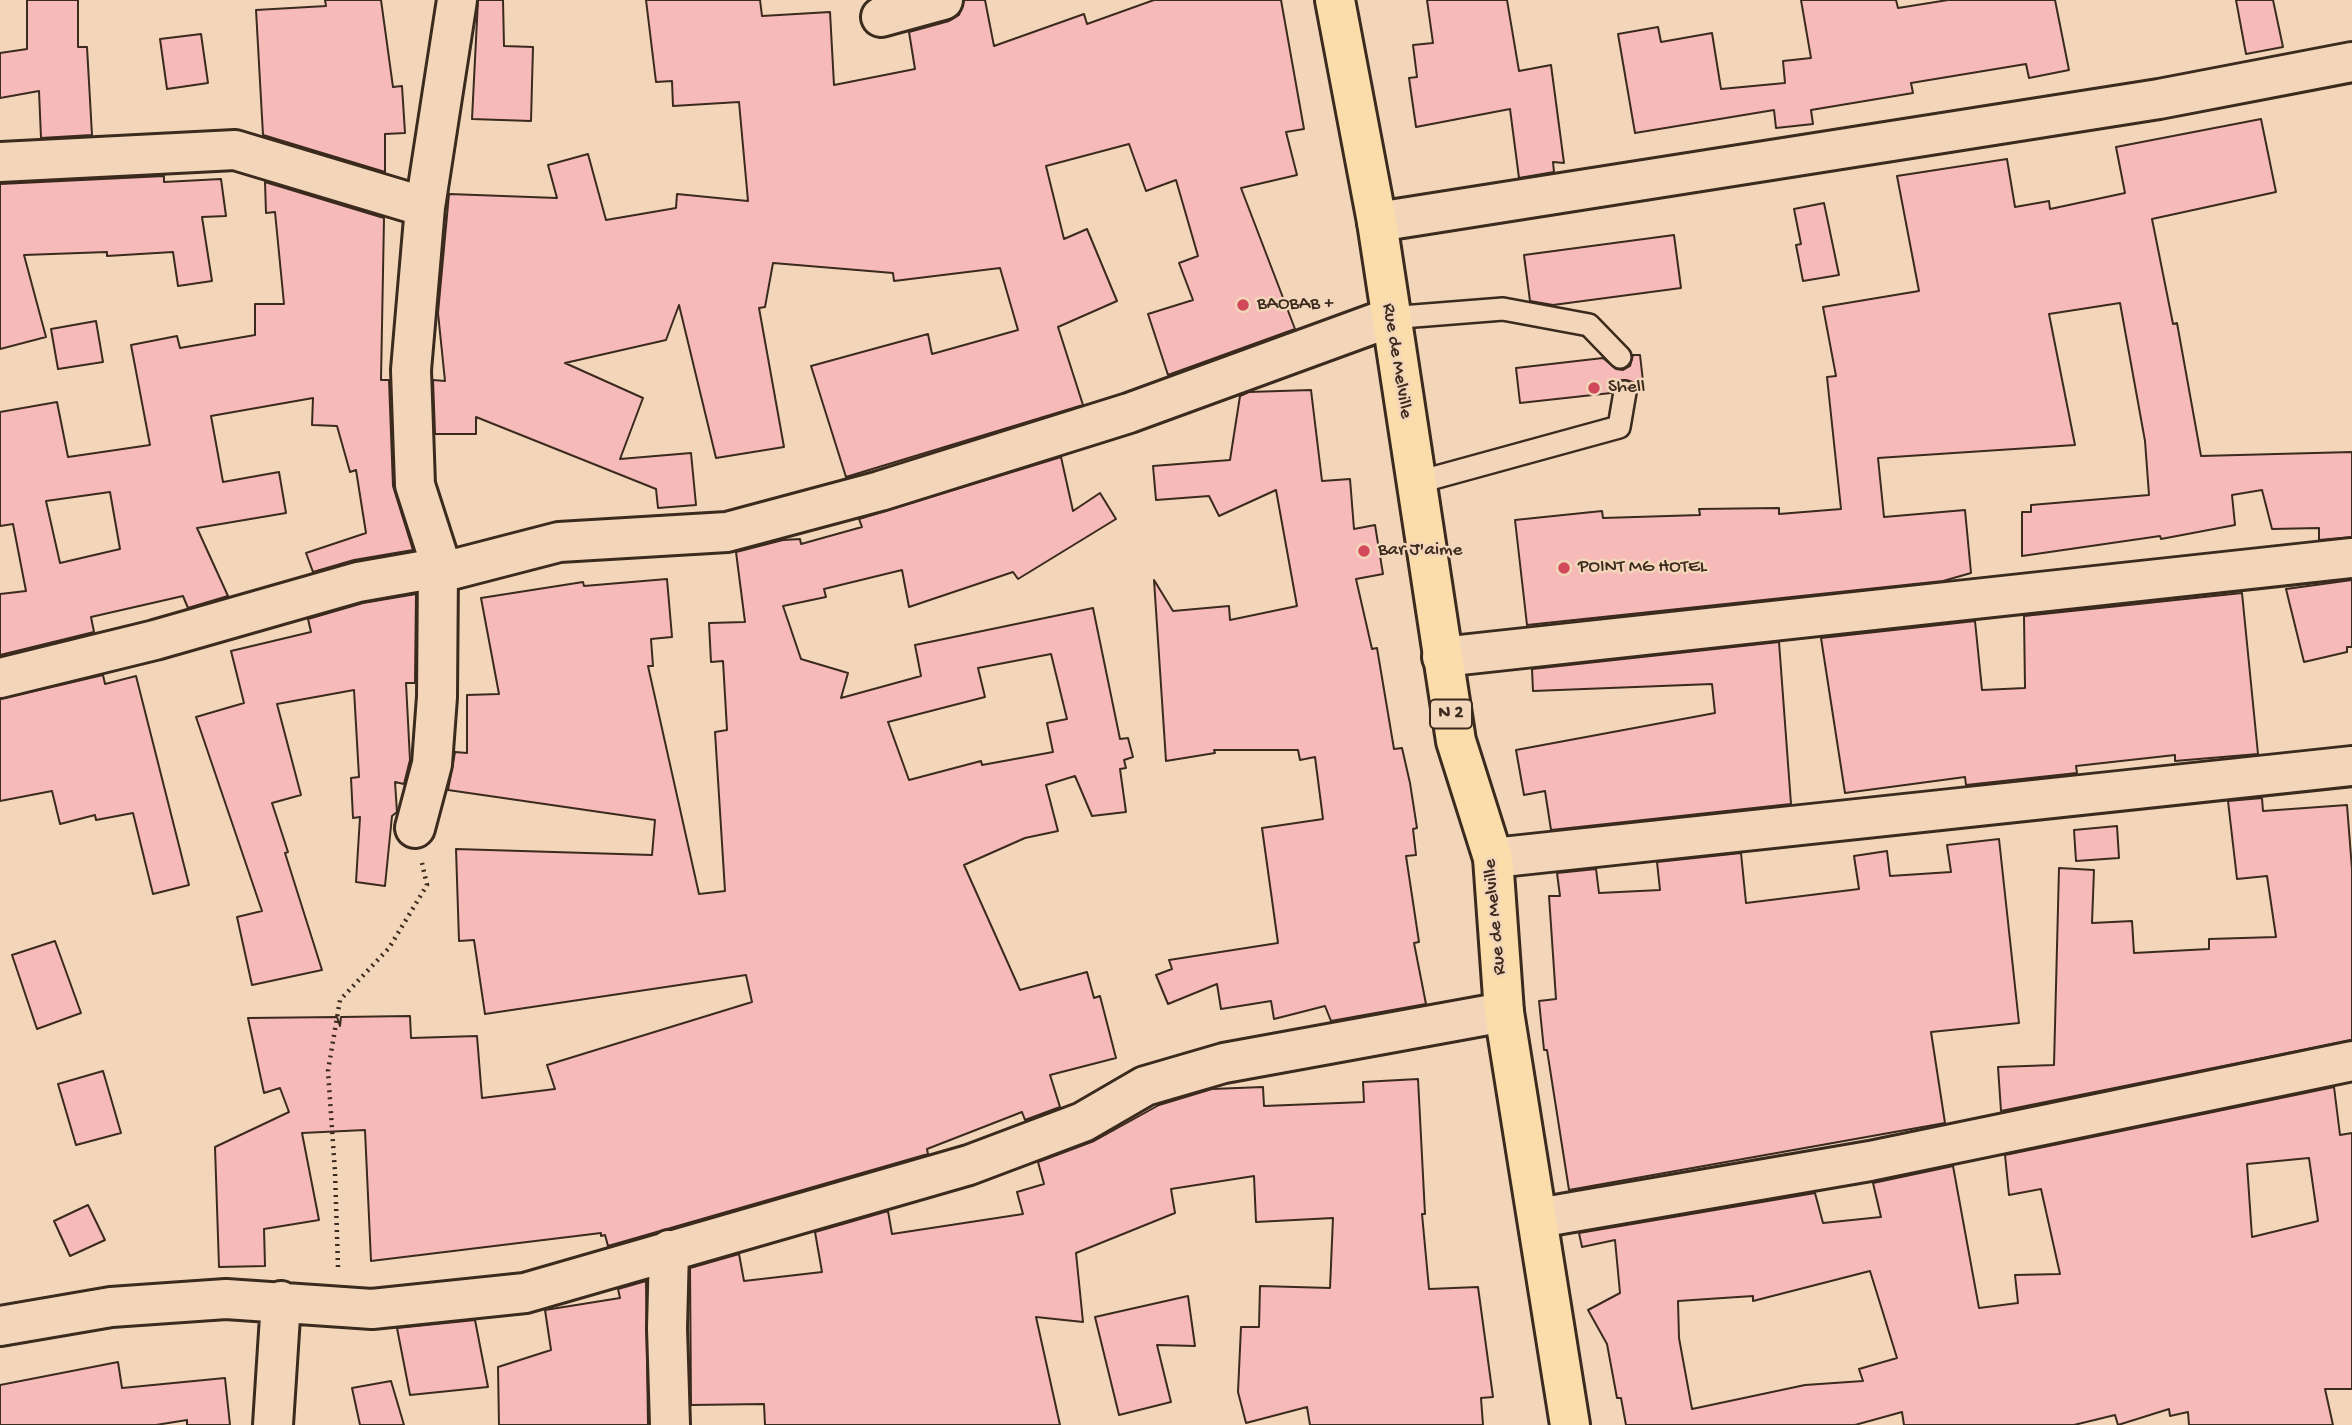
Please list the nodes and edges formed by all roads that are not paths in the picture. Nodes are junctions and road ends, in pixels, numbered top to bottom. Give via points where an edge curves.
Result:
1 (457, 0) edge
2 (943, 0) edge
3 (1335, 0) edge
4 (881, 17) dead end
5 (2352, 62) edge
6 (0, 162) edge
7 (425, 207) junction
8 (1377, 222) junction
9 (1389, 318) junction
10 (1620, 357) dead end
11 (1625, 392) dead end
12 (1415, 483) junction
13 (2352, 558) edge
14 (440, 570) junction
15 (1443, 657) junction
16 (0, 678) edge
17 (2352, 766) edge
18 (415, 828) road end
19 (1493, 858) junction
20 (1504, 1012) junction
21 (2352, 1061) edge
22 (1538, 1218) junction
23 (669, 1250) junction
24 (281, 1301) junction
25 (0, 1326) edge
26 (273, 1425) edge
27 (670, 1425) edge
28 (1570, 1425) edge

1 - 7 street
2 - 4 street
3 - 8 main road, Rue de Melville / N 2
5 - 8 street via 2159,99
6 - 7 street via 234,150
7 - 14 street via 411,370 415,485
8 - 9 main road, Rue de Melville / N 2
9 - 10 lane via 1503,309 1589,325
9 - 12 main road, Rue de Melville / N 2
9 - 14 street via 1129,412 880,491 727,532 559,542
11 - 12 lane via 1619,427
12 - 15 main road, Rue de Melville / N 2
13 - 15 street
14 - 16 street via 358,582
14 - 18 street via 432,764
15 - 19 main road, Rue de Melville / N 2 via 1456,741
17 - 19 street
19 - 20 main road, Rue de Melville / N 2
20 - 22 main road, Rue de Melville / N 2
20 - 23 street via 1184,1074 1145,1086 1083,1122 969,1166
21 - 22 street via 1870,1161
22 - 28 main road, Rue de Melville / N 2
23 - 24 street via 526,1293 372,1310
23 - 27 street
24 - 25 street via 226,1299 111,1307
24 - 26 street

